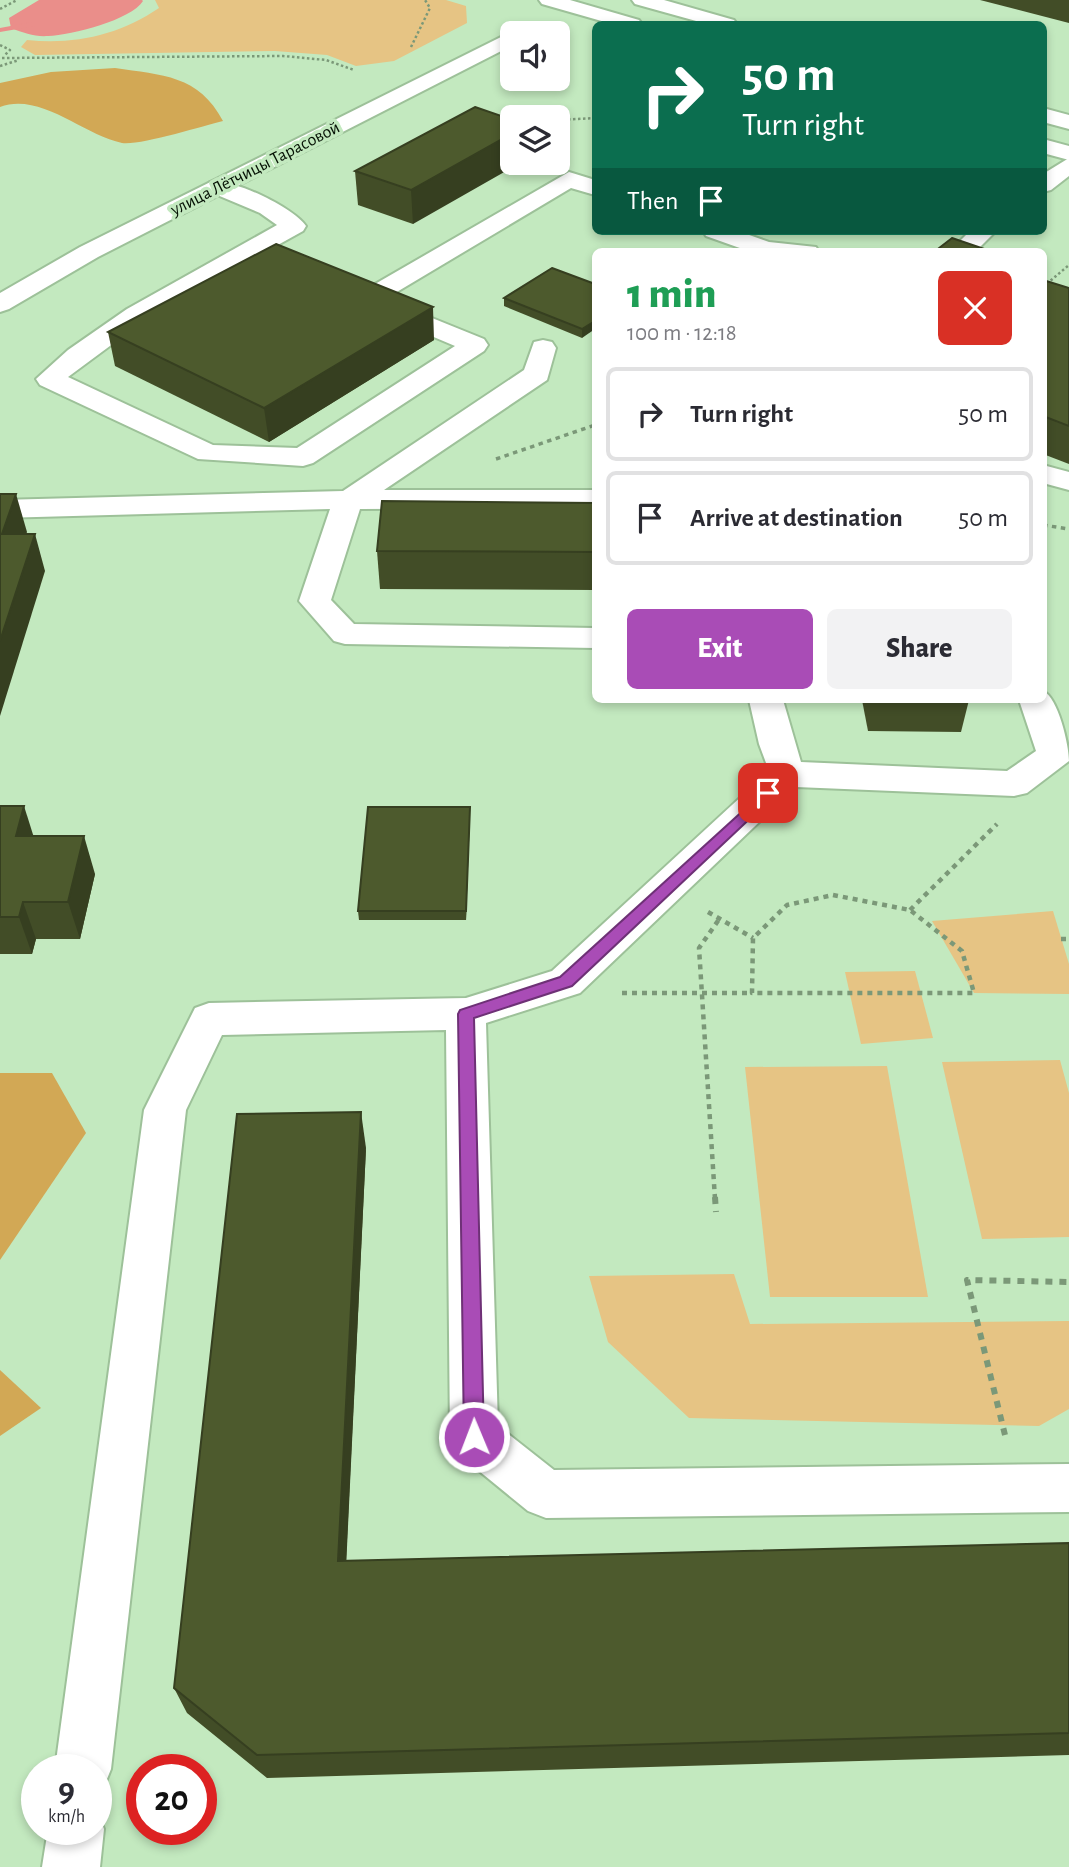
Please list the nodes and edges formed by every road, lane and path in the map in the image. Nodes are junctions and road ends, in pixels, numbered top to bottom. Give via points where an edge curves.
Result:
1 (17, 0) edge
2 (425, 0) edge
3 (642, 0) edge
4 (579, 4) edge
5 (0, 9) edge
6 (549, 9) edge
7 (624, 21) edge
8 (716, 21) edge
9 (500, 44) edge
10 (0, 45) edge
11 (410, 50) dead end
12 (1, 58) edge
13 (23, 59) junction
14 (0, 66) edge
15 (354, 70) dead end
16 (1047, 116) edge
17 (592, 118) edge
18 (570, 119) edge
19 (1069, 122) edge
20 (1047, 147) edge
21 (1069, 153) edge
22 (1069, 165) edge
23 (1047, 182) edge
24 (218, 187) junction
25 (592, 187) edge
26 (726, 235) edge
27 (980, 235) edge
28 (763, 248) edge
29 (965, 248) edge
30 (248, 251) junction
31 (1069, 265) edge
32 (1047, 284) edge
33 (345, 292) junction
34 (0, 304) edge
35 (543, 348) dead end
36 (1047, 475) edge
37 (1069, 481) edge
38 (592, 499) edge
39 (348, 501) junction
40 (0, 509) edge
41 (1047, 526) edge
42 (1069, 529) edge
43 (592, 638) edge
44 (767, 703) edge
45 (1037, 703) edge
46 (788, 774) junction
47 (1014, 784) junction
48 (910, 910) junction
49 (720, 918) dead end
50 (1061, 939) dead end
51 (1069, 939) edge
52 (566, 982) junction
53 (701, 994) junction
54 (752, 994) junction
55 (466, 1014) junction
56 (716, 1212) dead end
57 (1069, 1282) edge
58 (1069, 1488) edge
59 (1018, 1489) junction
60 (85, 1754) edge
61 (74, 1845) edge
62 (71, 1867) edge

1 - 5 path
2 - 11 path via 430,8
3 - 8 main road
4 - 6 main road
4 - 7 main road
9 - 24 main road, улица Лётчицы Тарасовой
10 - 12 path via 10,50
12 - 13 path
13 - 14 path
13 - 15 path via 283,56 326,60
16 - 19 main road
17 - 18 path
20 - 21 main road
22 - 23 main road
24 - 30 main road via 268,208 294,226
24 - 34 main road, улица Лётчицы Тарасовой via 89,252
25 - 33 main road via 569,179
26 - 28 main road
27 - 29 main road
30 - 33 main road
30 - 33 main road via 136,314 83,349 50,379 208,453 303,457 475,345
31 - 32 path
35 - 39 main road via 537,374
36 - 37 main road
38 - 39 main road
39 - 40 main road
39 - 43 main road via 315,601 345,634
41 - 42 path
44 - 46 main road
45 - 47 main road via 1055,755
46 - 47 main road
46 - 52 main road
47 - 48 path via 1025,796
48 - 54 path via 833,895 787,905 752,938
48 - 54 path via 962,951 974,993
49 - 53 path via 699,948
50 - 51 path
52 - 53 path via 624,993
52 - 55 main road
53 - 54 path
53 - 56 path
55 - 59 main road via 474,1437 546,1494
55 - 60 main road via 209,1019 165,1110
57 - 59 path via 967,1280
58 - 59 main road
61 - 62 main road

